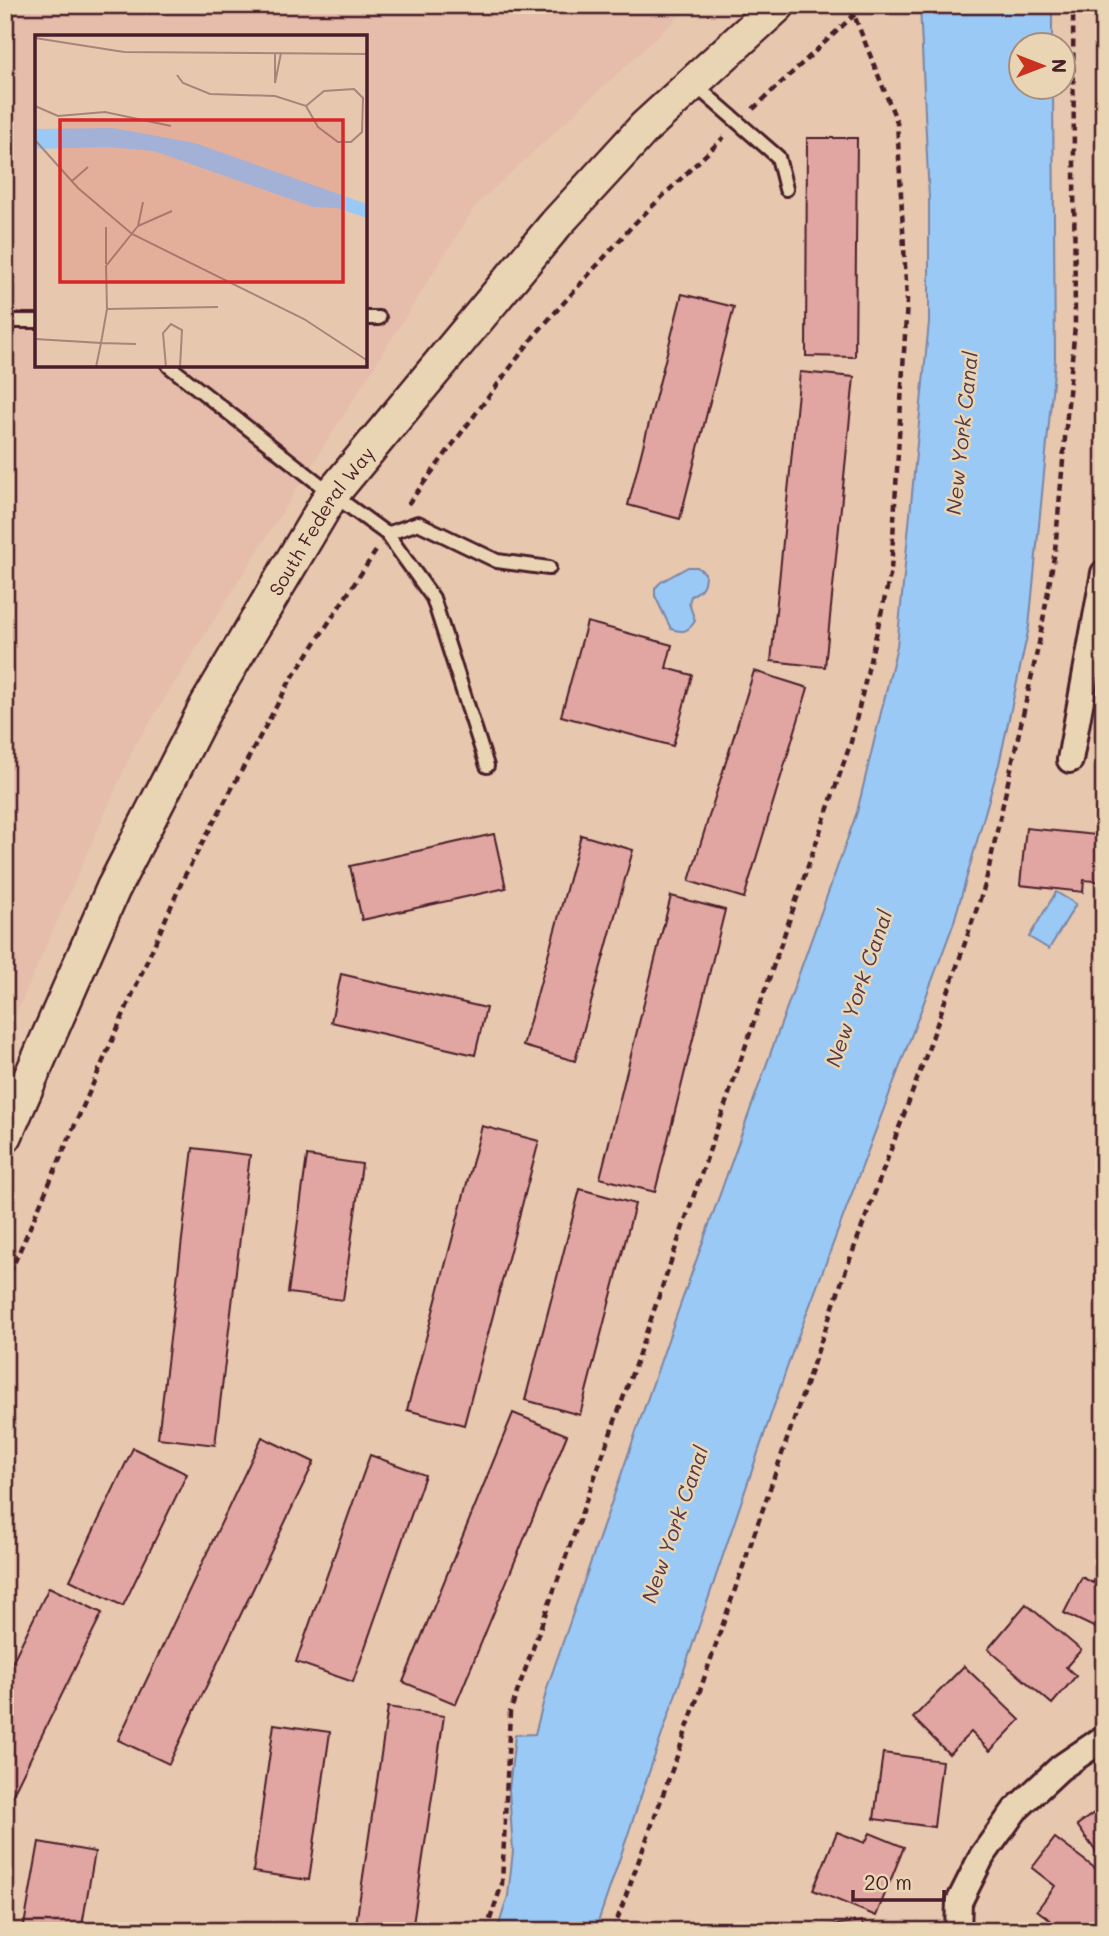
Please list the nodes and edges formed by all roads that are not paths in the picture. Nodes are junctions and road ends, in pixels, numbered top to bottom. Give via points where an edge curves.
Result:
1 (778, 5) edge
2 (693, 83) junction
3 (786, 190) dead end
4 (368, 318) edge
5 (379, 318) dead end
6 (5, 321) edge
7 (35, 321) edge
8 (172, 368) edge
9 (332, 494) junction
10 (387, 534) junction
11 (549, 568) dead end
12 (1104, 573) edge
13 (1070, 760) dead end
14 (487, 766) dead end
15 (5, 1136) edge
16 (1104, 1738) edge
17 (958, 1931) edge

1 - 2 main road, South Federal Way
2 - 3 lane via 778,158
2 - 9 main road, South Federal Way via 645,127 556,224
4 - 5 lane
6 - 7 lane
8 - 9 lane
9 - 10 lane
9 - 15 main road, South Federal Way via 207,705 126,864
10 - 11 lane via 418,523 497,561
10 - 14 lane via 433,598
12 - 13 street
16 - 17 street via 1060,1768 1015,1810 982,1856 959,1902

